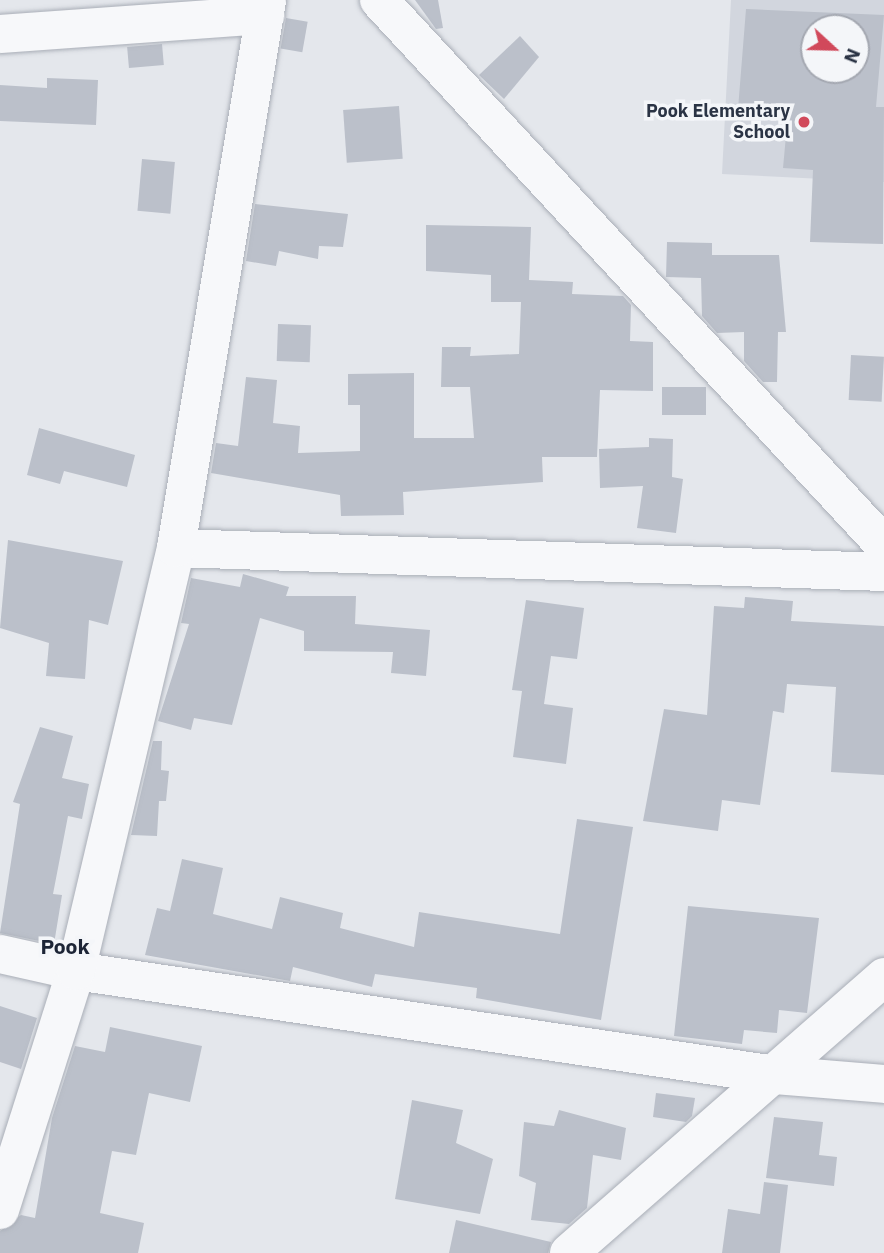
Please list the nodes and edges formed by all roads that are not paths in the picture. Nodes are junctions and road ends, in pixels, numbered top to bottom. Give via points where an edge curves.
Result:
1 (379, 0) edge
2 (266, 8) edge
3 (0, 34) edge
4 (884, 545) edge
5 (176, 548) junction
6 (884, 572) edge
7 (0, 954) edge
8 (76, 971) junction
9 (884, 977) edge
10 (775, 1075) junction
11 (884, 1084) edge
12 (0, 1210) edge
13 (569, 1253) edge

1 - 4 street
2 - 3 street
2 - 5 street
5 - 6 street
5 - 8 street
7 - 8 street
8 - 10 street
8 - 12 street
9 - 10 street
10 - 11 street
10 - 13 street

